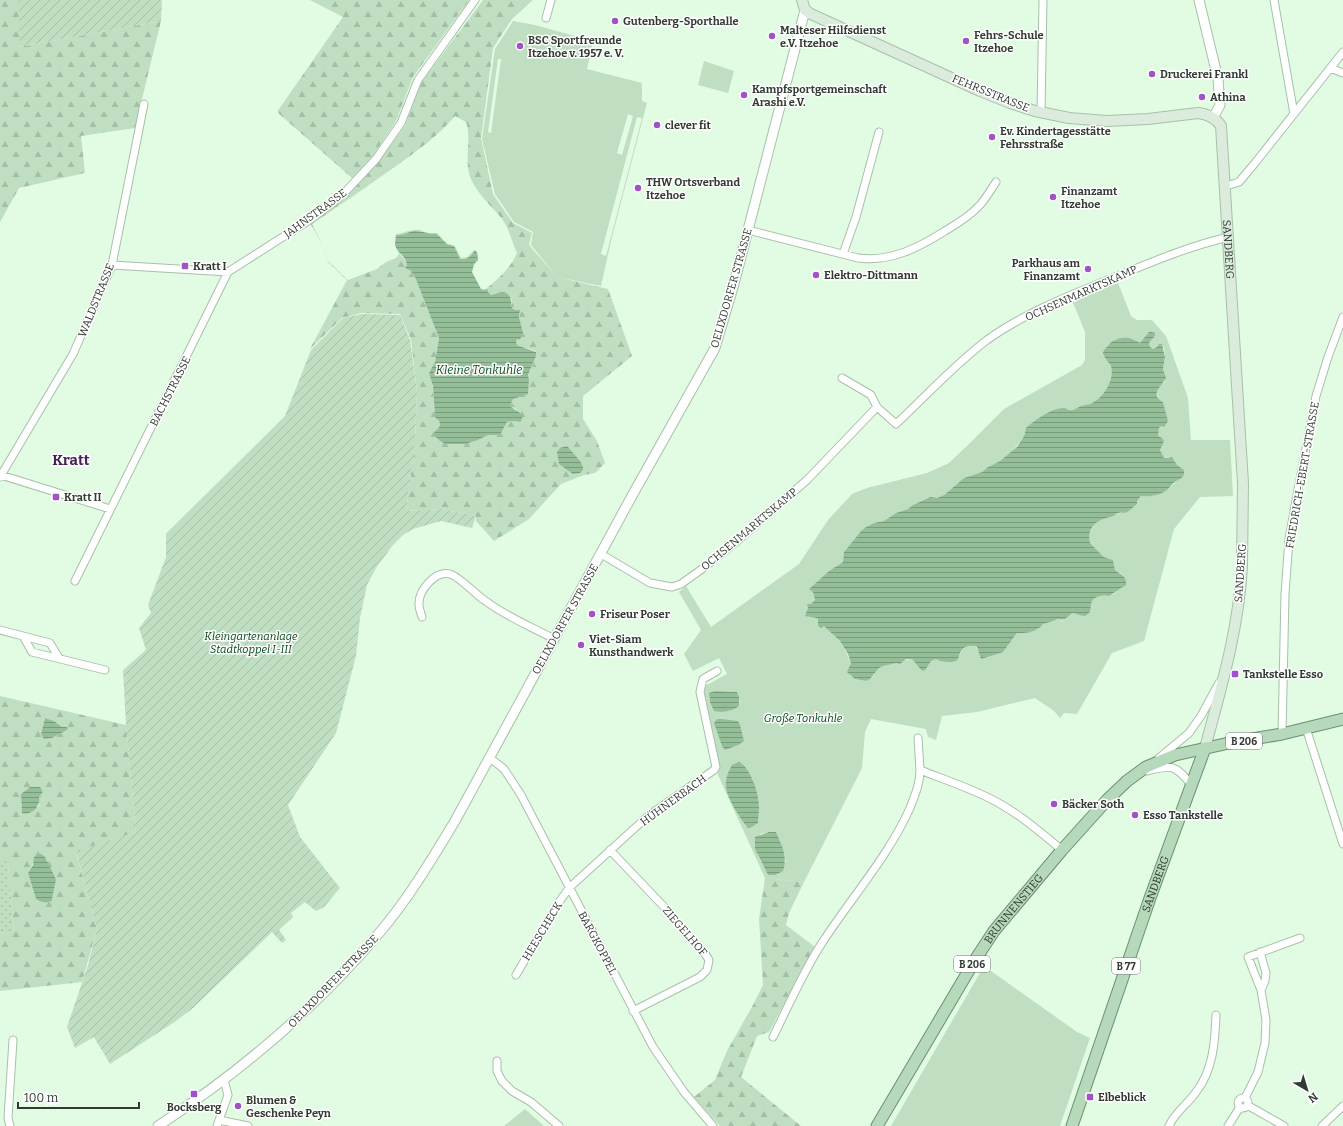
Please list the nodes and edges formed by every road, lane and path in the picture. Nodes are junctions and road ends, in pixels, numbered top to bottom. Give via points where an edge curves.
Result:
1 (475, 0) edge
2 (551, 0) edge
3 (1043, 0) edge
4 (1199, 0) edge
5 (1274, 0) edge
6 (804, 5) edge
7 (546, 18) dead end
8 (1343, 52) edge
9 (1330, 68) junction
10 (1343, 73) edge
11 (144, 104) dead end
12 (1041, 112) junction
13 (1294, 114) junction
14 (1213, 118) junction
15 (879, 132) dead end
16 (996, 182) dead end
17 (1226, 186) junction
18 (748, 230) junction
19 (1228, 237) junction
20 (843, 254) junction
21 (112, 265) junction
22 (228, 272) junction
23 (1343, 319) edge
24 (842, 378) dead end
25 (877, 407) junction
26 (1, 476) edge
27 (110, 509) junction
28 (601, 554) junction
29 (75, 581) dead end
30 (422, 616) dead end
31 (0, 630) edge
32 (23, 636) junction
33 (554, 639) junction
34 (59, 658) junction
35 (105, 670) dead end
36 (1225, 670) junction
37 (717, 671) dead end
38 (1343, 719) edge
39 (1306, 728) junction
40 (1282, 734) junction
41 (918, 738) dead end
42 (1205, 748) junction
43 (490, 758) junction
44 (1151, 764) junction
45 (920, 770) junction
46 (1137, 773) junction
47 (1191, 784) junction
48 (1343, 844) edge
49 (610, 850) junction
50 (1062, 850) junction
51 (569, 888) junction
52 (1300, 938) dead end
53 (1260, 952) junction
54 (516, 975) dead end
55 (1261, 990) junction
56 (633, 1011) junction
57 (1216, 1015) dead end
58 (773, 1037) dead end
59 (13, 1040) dead end
60 (497, 1061) dead end
61 (224, 1080) junction
62 (1244, 1103) junction
63 (1343, 1106) edge
64 (218, 1123) edge
65 (10, 1126) edge
66 (158, 1126) edge
67 (248, 1126) edge
68 (559, 1126) edge
69 (713, 1126) edge
70 (877, 1126) edge
71 (1072, 1126) edge
72 (1169, 1126) edge
73 (1228, 1126) edge
74 (1284, 1126) edge
75 (1322, 1126) edge

1 - 22 street, JAHNSTRASSE via 418,80 400,123 371,164 335,201
2 - 7 street
3 - 12 street
4 - 14 street via 1218,79 1220,104
5 - 13 street
6 - 12 main road, FEHRSSTRASSE via 811,14 980,91
6 - 18 street, OELIXDORFER STRASSE
8 - 9 street
9 - 10 street
9 - 13 street
11 - 21 street, WALDSTRASSE
12 - 14 main road, FEHRSSTRASSE via 1104,121 1198,113
13 - 17 street via 1239,182
14 - 17 main road, SANDBERG via 1221,126
15 - 20 street
16 - 20 street via 972,213 912,250 871,259
17 - 19 main road, SANDBERG
18 - 20 street
18 - 28 street, OELIXDORFER STRASSE via 715,348
19 - 25 street, OCHSENMARKTSKAMP via 1182,250 1026,316 973,352 896,424
19 - 36 main road, SANDBERG via 1243,483 1241,579 1231,648
21 - 22 street
21 - 26 street, WALDSTRASSE via 73,354
22 - 27 street, BACHSTRASSE
23 - 40 street, FRIEDRICH-EBERT-STRASSE via 1316,396 1290,539 1285,594
24 - 25 street, OCHSENMARKTSKAMP via 871,395
25 - 28 street, OCHSENMARKTSKAMP via 807,480 736,542 681,584 672,587 650,583
26 - 27 street
27 - 29 street, BACHSTRASSE
28 - 33 street, OELIXDORFER STRASSE
30 - 33 street via 418,604 427,584 436,576 450,574 488,603
31 - 32 street
32 - 34 street via 50,643
32 - 34 street via 32,652
33 - 43 street, OELIXDORFER STRASSE
34 - 35 street
36 - 42 main road, SANDBERG
36 - 44 street via 1201,716 1188,733
37 - 49 street, HÜHNERBACH via 703,679 700,692 716,767 648,816
38 - 39 main road, B 206
39 - 40 main road, B 206
39 - 48 street
40 - 42 main road, B 206
41 - 45 street
42 - 44 main road, BRUNNENSTIEG / B 206
42 - 47 main road, SANDBERG / B 77
43 - 51 street, BARGKOPPEL via 500,765 514,785
43 - 61 street, OELIXDORFER STRASSE via 435,855 381,931 286,1029
44 - 46 main road, BRUNNENSTIEG / B 206
45 - 50 street via 1002,805
45 - 58 street via 915,796 902,823 864,884 822,943
46 - 47 street via 1174,768
46 - 50 main road, BRUNNENSTIEG / B 206 via 1107,800
47 - 71 main road, SANDBERG / B 77
49 - 51 street, HÜHNERBACH
49 - 56 street, ZIEGELHOF via 667,910 709,960 707,970 700,977
50 - 70 main road, BRUNNENSTIEG / B 206 via 1004,918 986,944
51 - 54 street, HEESCHECK
51 - 56 street, BARGKOPPEL
52 - 53 street
53 - 55 street via 1266,973
53 - 55 street via 1248,956
55 - 62 street via 1266,1020 1264,1048 1258,1072
56 - 69 street, BARGKOPPEL via 666,1068
57 - 72 street via 1214,1047 1205,1077 1198,1091 1176,1114
59 - 65 street via 8,1118
60 - 68 street via 497,1071 502,1081
61 - 64 street via 228,1095
61 - 66 street, OELIXDORFER STRASSE
62 - 73 street
62 - 74 street
63 - 75 street
64 - 67 street

